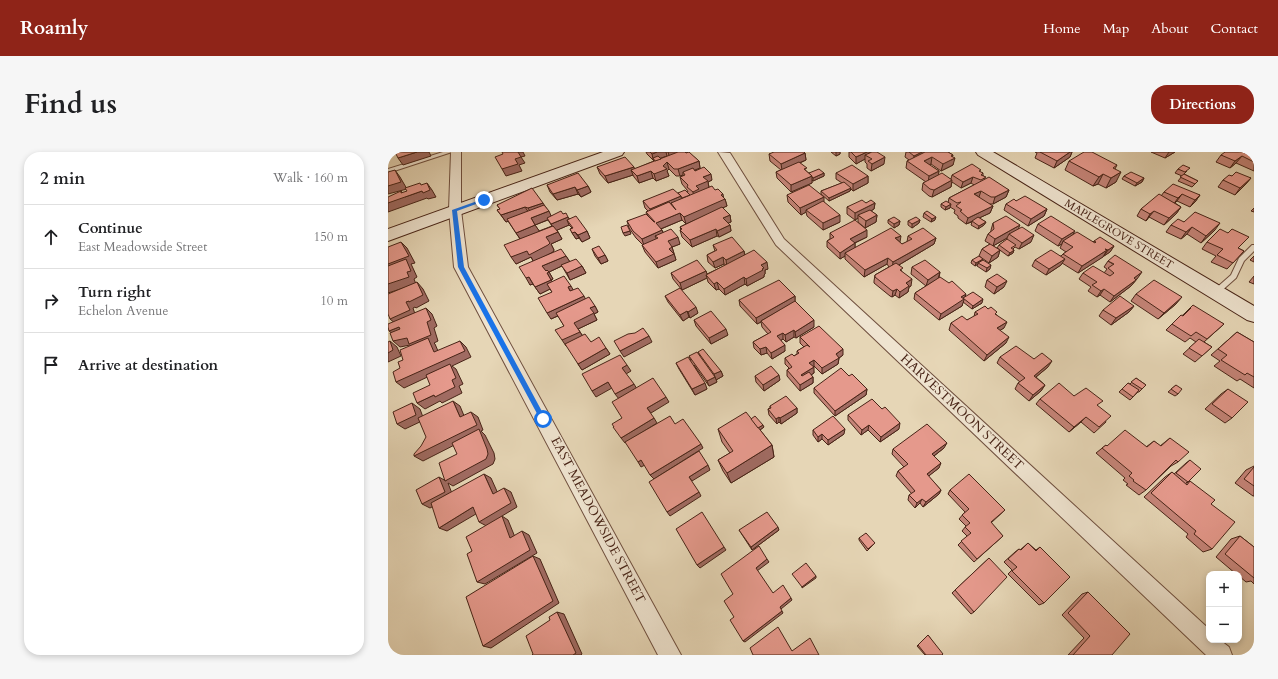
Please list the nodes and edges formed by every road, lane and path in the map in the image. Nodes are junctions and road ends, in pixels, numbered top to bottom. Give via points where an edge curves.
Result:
1 (449, 152) edge
2 (456, 152) edge
3 (617, 152) edge
4 (723, 152) edge
5 (983, 152) edge
6 (388, 171) edge
7 (455, 210) junction
8 (388, 235) edge
9 (1254, 247) edge
10 (1216, 292) junction
11 (1254, 315) edge
12 (670, 655) edge
13 (1221, 655) edge

1 - 6 lane
2 - 7 street, EAST MEADOWSIDE STREET
3 - 7 street
4 - 13 street, HARVESTMOON STREET via 780,242
5 - 10 street, MAPLEGROVE STREET
7 - 8 street
7 - 12 street, EAST MEADOWSIDE STREET via 461,267
9 - 10 lane via 1238,264 1236,274
10 - 11 street, MAPLEGROVE STREET

